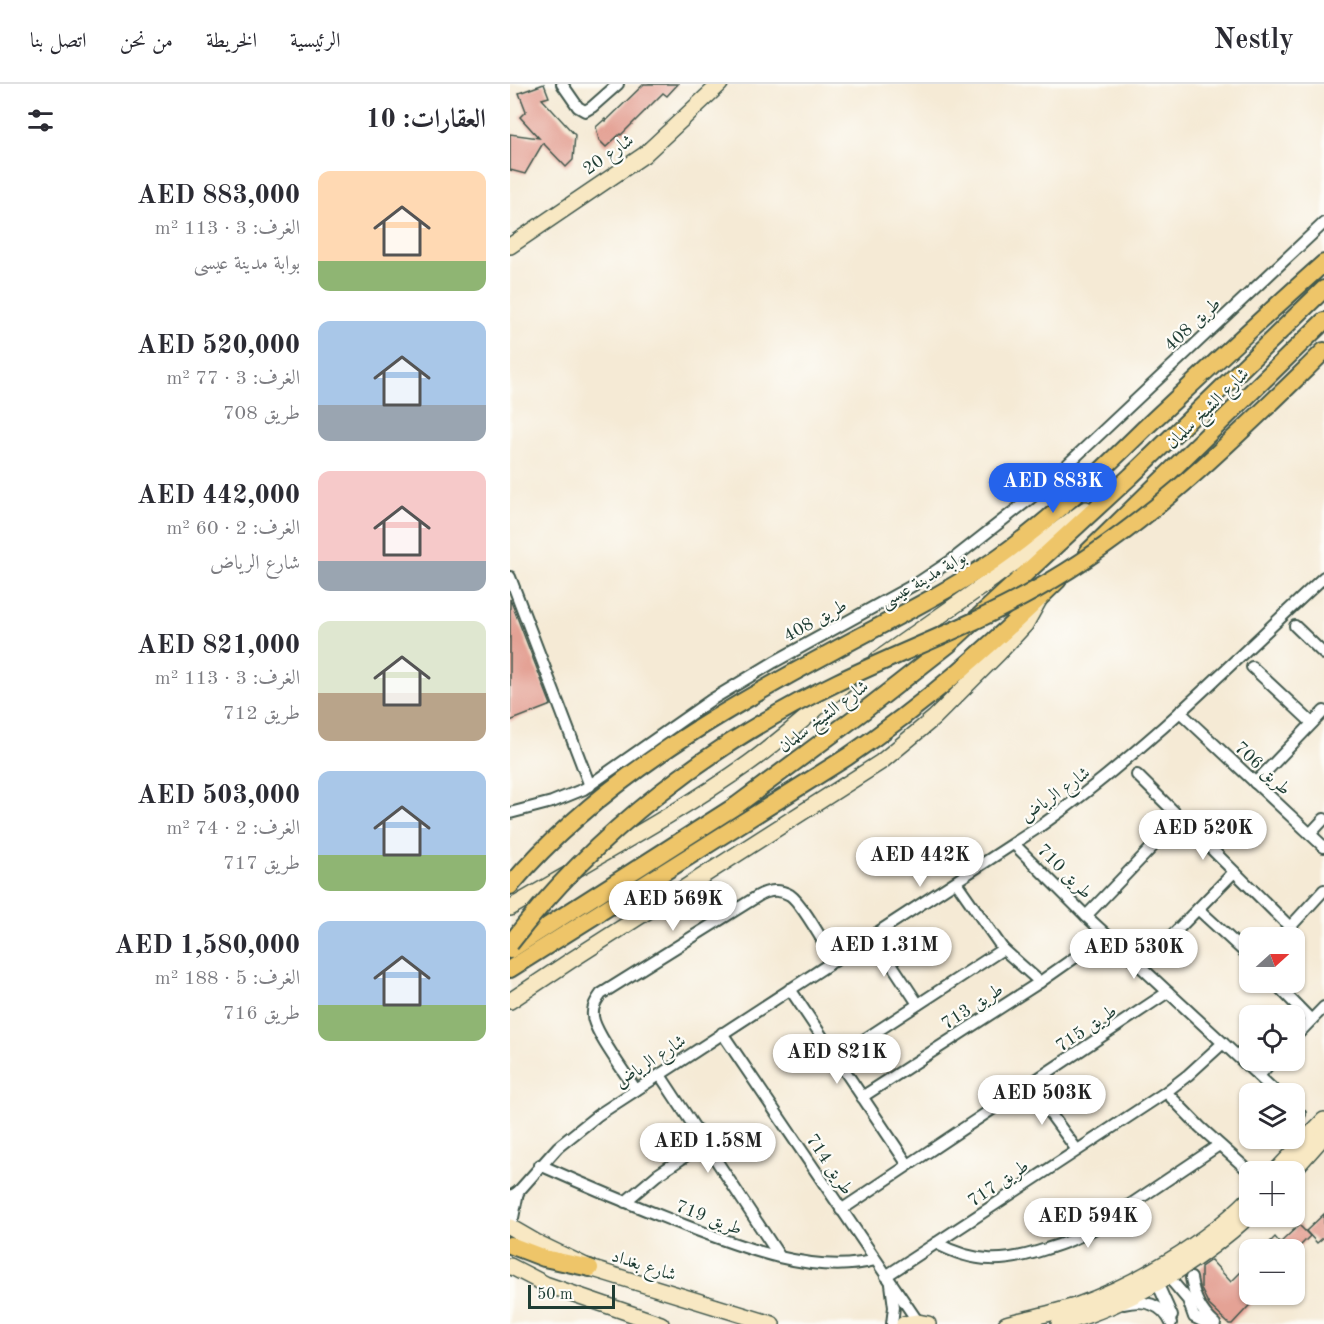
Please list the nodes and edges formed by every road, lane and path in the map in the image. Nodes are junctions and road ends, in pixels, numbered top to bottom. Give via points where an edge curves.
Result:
1 (562, 84) edge
2 (618, 84) edge
3 (720, 84) edge
4 (1324, 224) edge
5 (510, 246) edge
6 (1324, 263) edge
7 (1324, 289) edge
8 (1324, 321) edge
9 (1324, 351) edge
10 (1131, 476) junction
11 (510, 577) edge
12 (1324, 577) edge
13 (1039, 599) junction
14 (1295, 626) dead end
15 (1324, 654) edge
16 (1252, 667) dead end
17 (1324, 711) edge
18 (1180, 712) junction
19 (1312, 723) junction
20 (1137, 775) dead end
21 (1255, 783) junction
22 (590, 786) junction
23 (510, 813) edge
24 (1180, 818) junction
25 (1324, 819) edge
26 (1310, 834) junction
27 (1014, 844) junction
28 (1324, 847) edge
29 (1234, 872) junction
30 (956, 882) junction
31 (510, 886) edge
32 (1324, 890) edge
33 (510, 908) edge
34 (1198, 909) junction
35 (1086, 916) junction
36 (1290, 927) joint
37 (873, 936) junction
38 (1107, 936) junction
39 (510, 944) edge
40 (1239, 947) edge
41 (1003, 949) junction
42 (510, 950) edge
43 (835, 961) junction
44 (1141, 967) junction
45 (510, 969) edge
46 (1040, 982) junction
47 (790, 990) junction
48 (1168, 992) junction
49 (1285, 993) edge
50 (510, 1001) edge
51 (918, 1004) junction
52 (1324, 1007) edge
53 (1311, 1020) junction
54 (1305, 1026) edge
55 (722, 1033) junction
56 (1223, 1043) junction
57 (836, 1058) junction
58 (1264, 1071) edge
59 (660, 1075) junction
60 (1259, 1076) junction
61 (1266, 1083) edge
62 (1030, 1086) junction
63 (636, 1090) junction
64 (1166, 1092) junction
65 (862, 1097) junction
66 (1323, 1127) edge
67 (705, 1143) junction
68 (1219, 1145) junction
69 (1077, 1150) junction
70 (1287, 1161) edge
71 (1300, 1161) edge
72 (1239, 1162) edge
73 (540, 1165) junction
74 (908, 1165) junction
75 (514, 1195) edge
76 (625, 1202) junction
77 (1239, 1208) edge
78 (841, 1210) junction
79 (511, 1220) edge
80 (1239, 1224) edge
81 (936, 1243) junction
82 (510, 1245) edge
83 (780, 1257) junction
84 (1196, 1258) junction
85 (875, 1260) junction
86 (510, 1266) edge
87 (590, 1268) junction
88 (1159, 1273) junction
89 (1191, 1278) junction
90 (889, 1280) junction
91 (1188, 1300) junction
92 (1089, 1315) junction
93 (1197, 1320) edge
94 (1172, 1322) edge
95 (917, 1323) edge
96 (661, 1324) edge
97 (772, 1324) edge
98 (892, 1324) edge
99 (1006, 1324) edge
100 (1059, 1324) edge
101 (1208, 1324) edge
102 (1215, 1324) edge

1 - 2 street via 585,111
3 - 5 main road, شارع 20 via 644,154
4 - 22 street, طريق 408 via 1036,494 979,541 919,582 718,695
6 - 31 main road, بوابة مدينة عيسى via 1054,513 995,560 688,735 565,827
7 - 10 main road, شارع الشيخ سلمان
8 - 13 main road, شارع الشيخ سلمان
9 - 39 main road, bridge via 1177,490 1120,537 1037,589 785,709 703,761 580,862
10 - 33 main road, شارع الشيخ سلمان via 867,666 748,764 658,823
10 - 42 main road, شارع الشيخ سلمان via 948,645 865,710 737,805
11 - 22 street
12 - 18 street, شارع الرياض
13 - 45 main road, شارع الشيخ سلمان via 960,672 881,734
13 - 50 main road, شارع الشيخ سلمان via 1029,619 999,653 934,718 881,762
14 - 15 street
16 - 19 street
17 - 19 street
18 - 21 street, طريق 706
18 - 27 street, شارع الرياض via 1084,794
19 - 21 street
20 - 24 street
21 - 26 street, طريق 706
22 - 23 street, طريق 408 via 552,802
24 - 29 street
24 - 35 street
25 - 26 street
26 - 28 street, طريق 706
27 - 30 street, شارع الرياض
27 - 35 street, طريق 710
29 - 34 street
29 - 36 street
30 - 37 street, شارع الرياض
30 - 41 street, طريق 713
32 - 36 street
34 - 40 street
34 - 44 street
35 - 38 street, طريق 710
37 - 43 street, شارع الرياض
37 - 51 street
38 - 44 street, طريق 710
38 - 46 street, طريق 713
41 - 46 street, طريق 713
41 - 51 street, طريق 713
43 - 47 street, شارع الرياض
43 - 63 street via 794,898 769,891 602,994 594,1005 592,1018
44 - 48 street, طريق 710
46 - 65 street, طريق 713
47 - 55 street, شارع الرياض
47 - 57 street
48 - 56 street, طريق 710
48 - 62 street, طريق 715
49 - 53 street
51 - 57 street, طريق 713
52 - 53 street
53 - 54 street
55 - 59 street, شارع الرياض
55 - 78 street, طريق 714
56 - 60 street, طريق 710
56 - 64 street, طريق 717
57 - 65 street
58 - 60 street
59 - 63 street, شارع الرياض
59 - 67 street
60 - 61 street, طريق 710
62 - 69 street
62 - 74 street, طريق 715
63 - 73 street, شارع الرياض via 578,1131
64 - 68 street
64 - 69 street, طريق 717
65 - 74 street
66 - 70 main road
66 - 71 main road
67 - 76 street
67 - 83 street
68 - 72 street
68 - 81 street via 1094,1229 1063,1244 1024,1257 994,1260 962,1255
69 - 81 street, طريق 717
73 - 75 street, شارع الرياض
73 - 76 street, طريق 719
74 - 78 street, طريق 715
75 - 79 street, شارع الرياض
76 - 83 street, طريق 719 via 743,1248
77 - 88 main road
78 - 85 street, طريق 714
79 - 87 main road, شارع بغداد via 536,1242
80 - 84 main road
81 - 90 street, طريق 717
82 - 87 main road via 544,1258
83 - 85 street, طريق 719 via 846,1265
84 - 88 main road
84 - 89 street
85 - 90 street, طريق 714
86 - 96 main road via 545,1284
87 - 97 main road, شارع بغداد
88 - 91 street
88 - 92 main road
88 - 94 street
88 - 99 main road via 1080,1304
89 - 91 street
89 - 102 street via 1199,1306
90 - 95 street, طريق 714
90 - 98 street via 894,1307
91 - 93 street
92 - 94 street via 1141,1301 1160,1308
92 - 100 main road
93 - 94 street via 1185,1313
93 - 101 street

